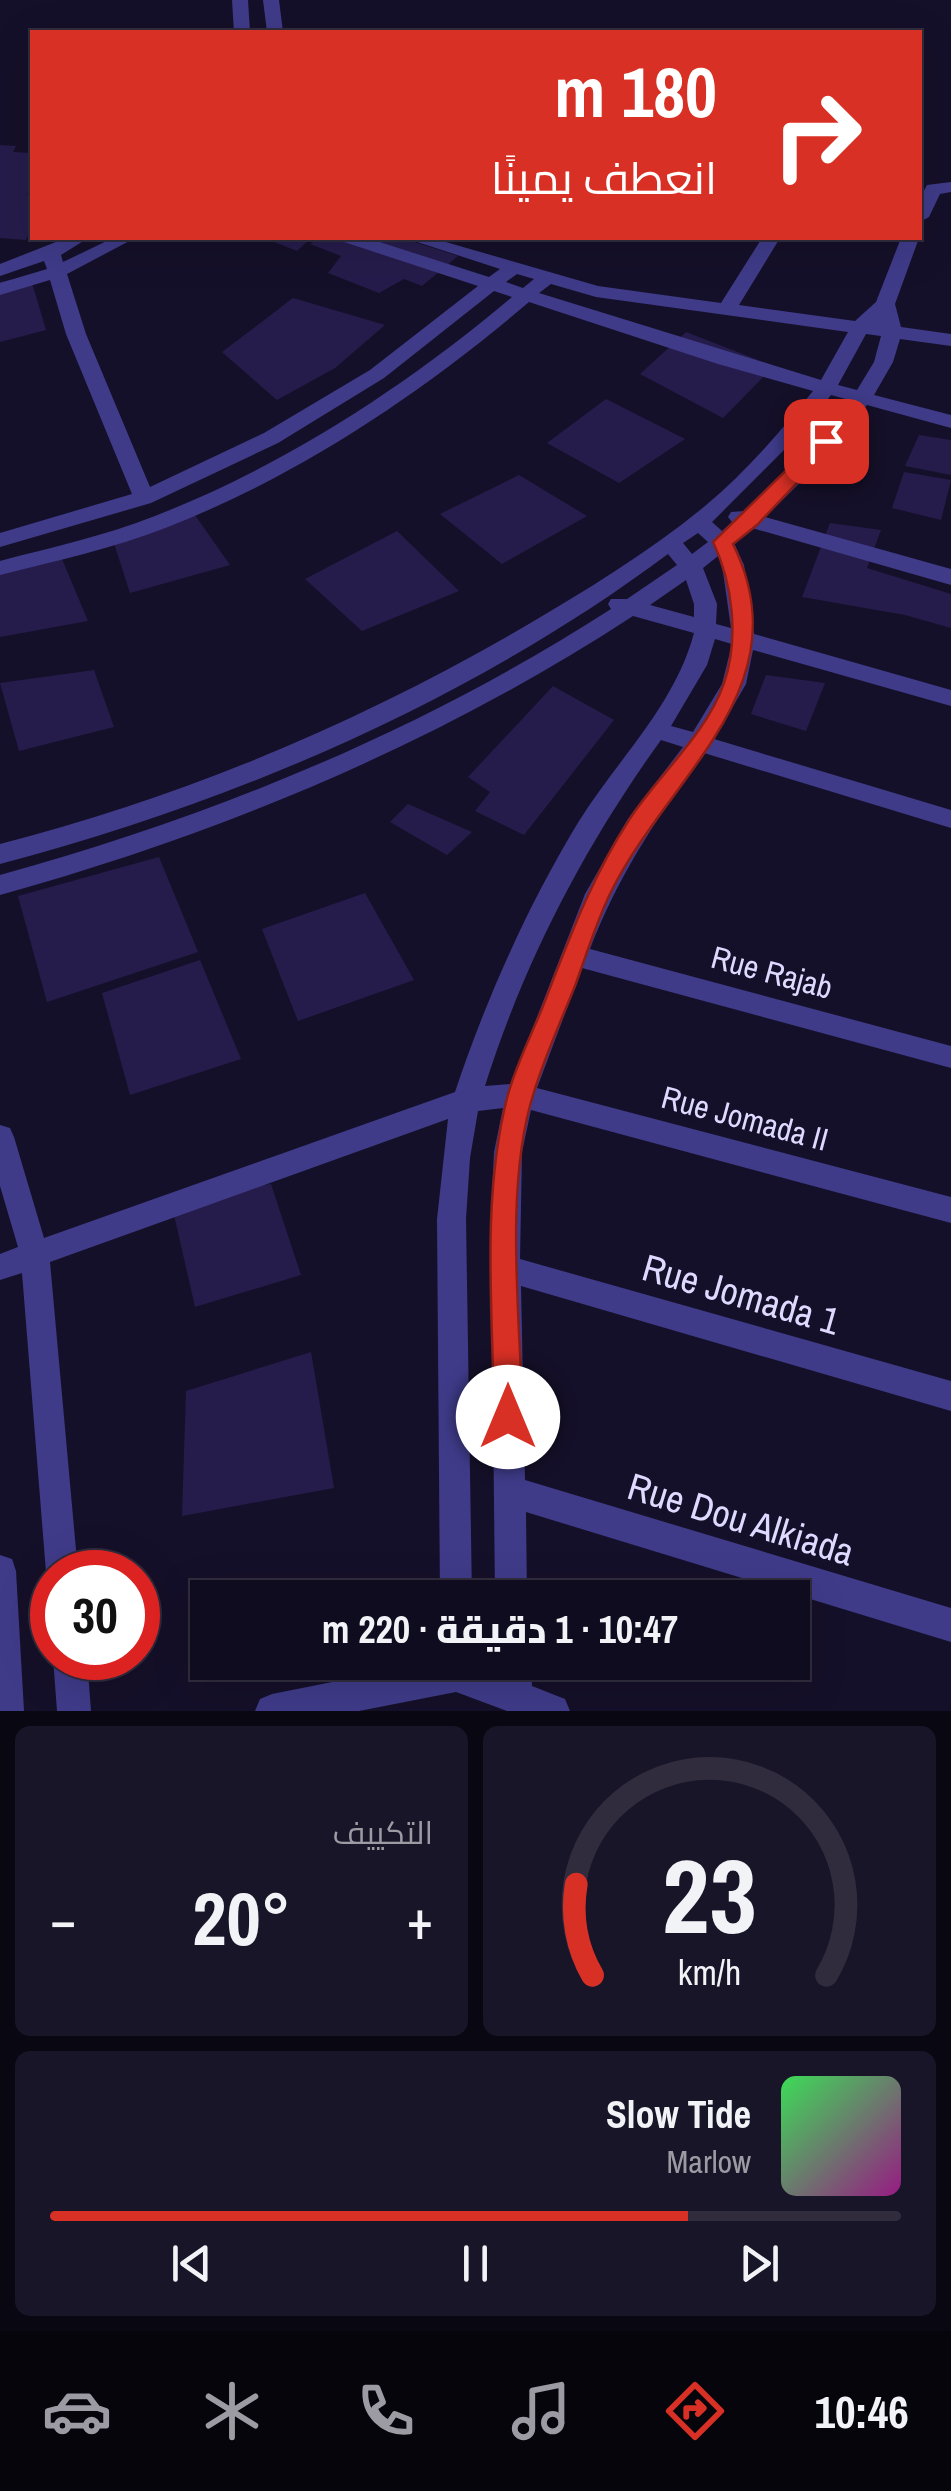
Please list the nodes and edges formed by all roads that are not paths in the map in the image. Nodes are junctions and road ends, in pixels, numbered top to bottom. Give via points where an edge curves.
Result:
1 (240, 0) edge
2 (271, 0) edge
3 (242, 30) edge
4 (275, 30) edge
5 (935, 188) edge
6 (922, 213) edge
7 (77, 240) edge
8 (120, 240) edge
9 (356, 240) edge
10 (420, 240) edge
11 (770, 240) edge
12 (909, 240) edge
13 (53, 263) junction
14 (511, 269) junction
15 (0, 270) edge
16 (545, 279) junction
17 (492, 284) junction
18 (0, 288) edge
19 (526, 296) junction
20 (886, 304) junction
21 (727, 309) junction
22 (860, 328) junction
23 (891, 333) junction
24 (951, 340) edge
25 (826, 388) junction
26 (862, 398) junction
27 (951, 422) edge
28 (144, 498) junction
29 (706, 516) junction
30 (750, 520) junction
31 (0, 540) edge
32 (722, 542) junction
33 (671, 543) junction
34 (692, 564) junction
35 (0, 568) edge
36 (951, 577) edge
37 (594, 596) junction
38 (630, 607) junction
39 (706, 629) junction
40 (744, 640) junction
41 (951, 698) edge
42 (657, 730) junction
43 (696, 744) junction
44 (951, 819) edge
45 (0, 854) edge
46 (0, 885) edge
47 (574, 955) junction
48 (951, 1056) edge
49 (520, 1095) junction
50 (467, 1100) junction
51 (0, 1137) edge
52 (951, 1210) edge
53 (35, 1256) junction
54 (0, 1266) edge
55 (508, 1269) junction
56 (951, 1396) edge
57 (509, 1491) junction
58 (60, 1550) edge
59 (0, 1571) edge
60 (456, 1580) edge
61 (510, 1580) edge
62 (951, 1624) edge
63 (72, 1680) edge
64 (408, 1680) edge
65 (515, 1680) edge
66 (7, 1711) edge
67 (74, 1711) edge
68 (272, 1711) edge
69 (553, 1711) edge

1 - 3 street
2 - 4 street
5 - 6 street
7 - 13 street
8 - 13 street
9 - 17 street
10 - 14 street
11 - 21 street
12 - 20 street
13 - 15 street
13 - 18 street
13 - 28 street
14 - 16 street
14 - 17 street
16 - 19 street
16 - 21 street
17 - 19 street
17 - 28 street via 377,374 270,438
19 - 25 street
19 - 35 street via 405,389 295,458 162,522
20 - 22 street
20 - 23 street
21 - 22 street
22 - 23 street
22 - 25 street
23 - 24 street
23 - 26 street
25 - 26 street
25 - 29 street
26 - 27 street
26 - 30 street
28 - 31 street
29 - 30 street
29 - 32 street
29 - 33 street
30 - 32 street
30 - 36 street
32 - 34 street
32 - 40 street via 733,565
33 - 34 street
33 - 37 street
34 - 38 street
34 - 39 street via 705,599
37 - 38 street
37 - 45 street via 452,679 248,774
38 - 39 street
38 - 46 street via 472,701 263,800
39 - 40 street
39 - 42 street via 690,679
40 - 41 street
40 - 43 street via 734,684
42 - 43 street
42 - 50 street via 557,881
43 - 44 street
43 - 47 street via 637,826 598,894
47 - 48 street, Rue Rajab
47 - 49 street
49 - 50 street
49 - 52 street, Rue Jomada II
49 - 55 street via 508,1152
50 - 53 street
50 - 60 street via 451,1214
51 - 53 street
53 - 54 street
53 - 58 street
55 - 56 street, Rue Jomada 1
55 - 57 street
57 - 61 street
57 - 62 street, Rue Dou Alkiada
59 - 66 street
63 - 67 street
64 - 68 street
65 - 69 street

